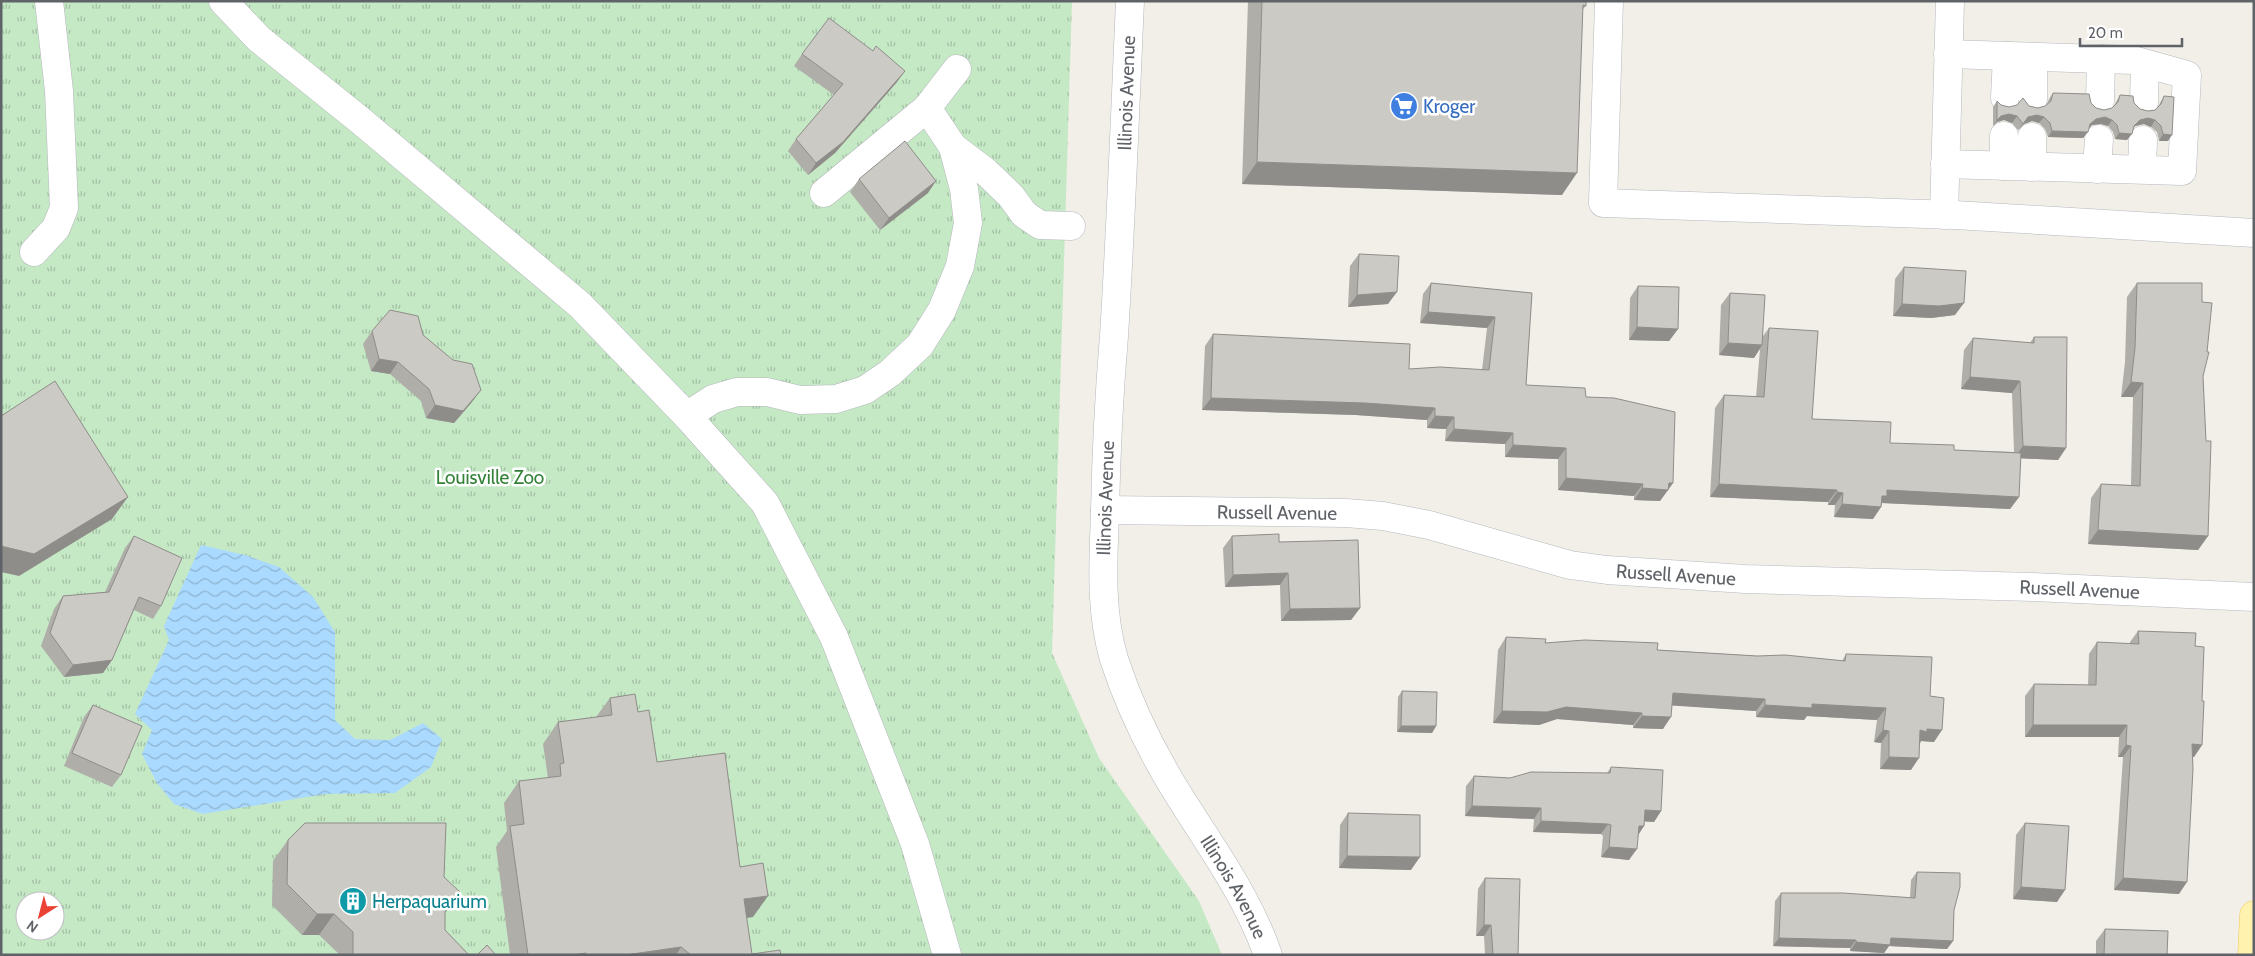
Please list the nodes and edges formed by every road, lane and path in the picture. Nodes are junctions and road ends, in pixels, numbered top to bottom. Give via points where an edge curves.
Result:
1 (50, 1) edge
2 (224, 1) edge
3 (1130, 1) edge
4 (1609, 1) edge
5 (1950, 1) edge
6 (1948, 54) junction
7 (2006, 56) junction
8 (2033, 57) junction
9 (2101, 59) junction
10 (2145, 64) junction
11 (957, 69) dead end
12 (2172, 71) junction
13 (2005, 98) dead end
14 (2033, 99) dead end
15 (2100, 101) dead end
16 (927, 108) junction
17 (2004, 136) dead end
18 (2032, 137) dead end
19 (2099, 139) dead end
20 (2156, 141) dead end
21 (953, 147) junction
22 (1945, 164) junction
23 (2004, 166) junction
24 (2032, 166) junction
25 (2097, 168) junction
26 (2155, 170) junction
27 (824, 193) dead end
28 (1944, 215) junction
29 (1071, 226) dead end
30 (2254, 233) edge
31 (34, 252) dead end
32 (687, 416) junction
33 (1105, 510) junction
34 (2254, 597) edge
35 (2254, 915) edge
36 (947, 955) edge
37 (1268, 955) edge
38 (2252, 955) edge

1 - 31 street via 59,91 64,208 56,228
2 - 32 street via 259,39 361,120 580,305
3 - 33 street, Illinois Avenue
4 - 28 street via 1603,203
5 - 6 street
6 - 7 street
6 - 22 street
7 - 8 street
7 - 13 street
8 - 9 street
8 - 14 street
9 - 10 street via 2133,60
9 - 15 street
10 - 12 street
10 - 12 street via 2157,103
11 - 16 street
12 - 26 street via 2187,75 2182,171
16 - 21 street
16 - 27 street
17 - 23 street
18 - 24 street
19 - 25 street
20 - 26 street
21 - 29 street via 986,172 1024,214 1040,225
21 - 32 street via 964,189 968,223 960,266 942,310 920,345 890,373 865,390 836,399 800,400 767,392 737,392 713,399
22 - 23 street
22 - 28 street
23 - 24 street
24 - 25 street
25 - 26 street
28 - 30 street
32 - 36 street via 765,503 834,637 916,844
33 - 34 street, Russell Avenue via 1383,516 1429,525 1570,565 1607,570 1745,579
33 - 37 street, Illinois Avenue via 1105,614 1113,655 1125,691 1170,780 1241,893
35 - 38 main road

